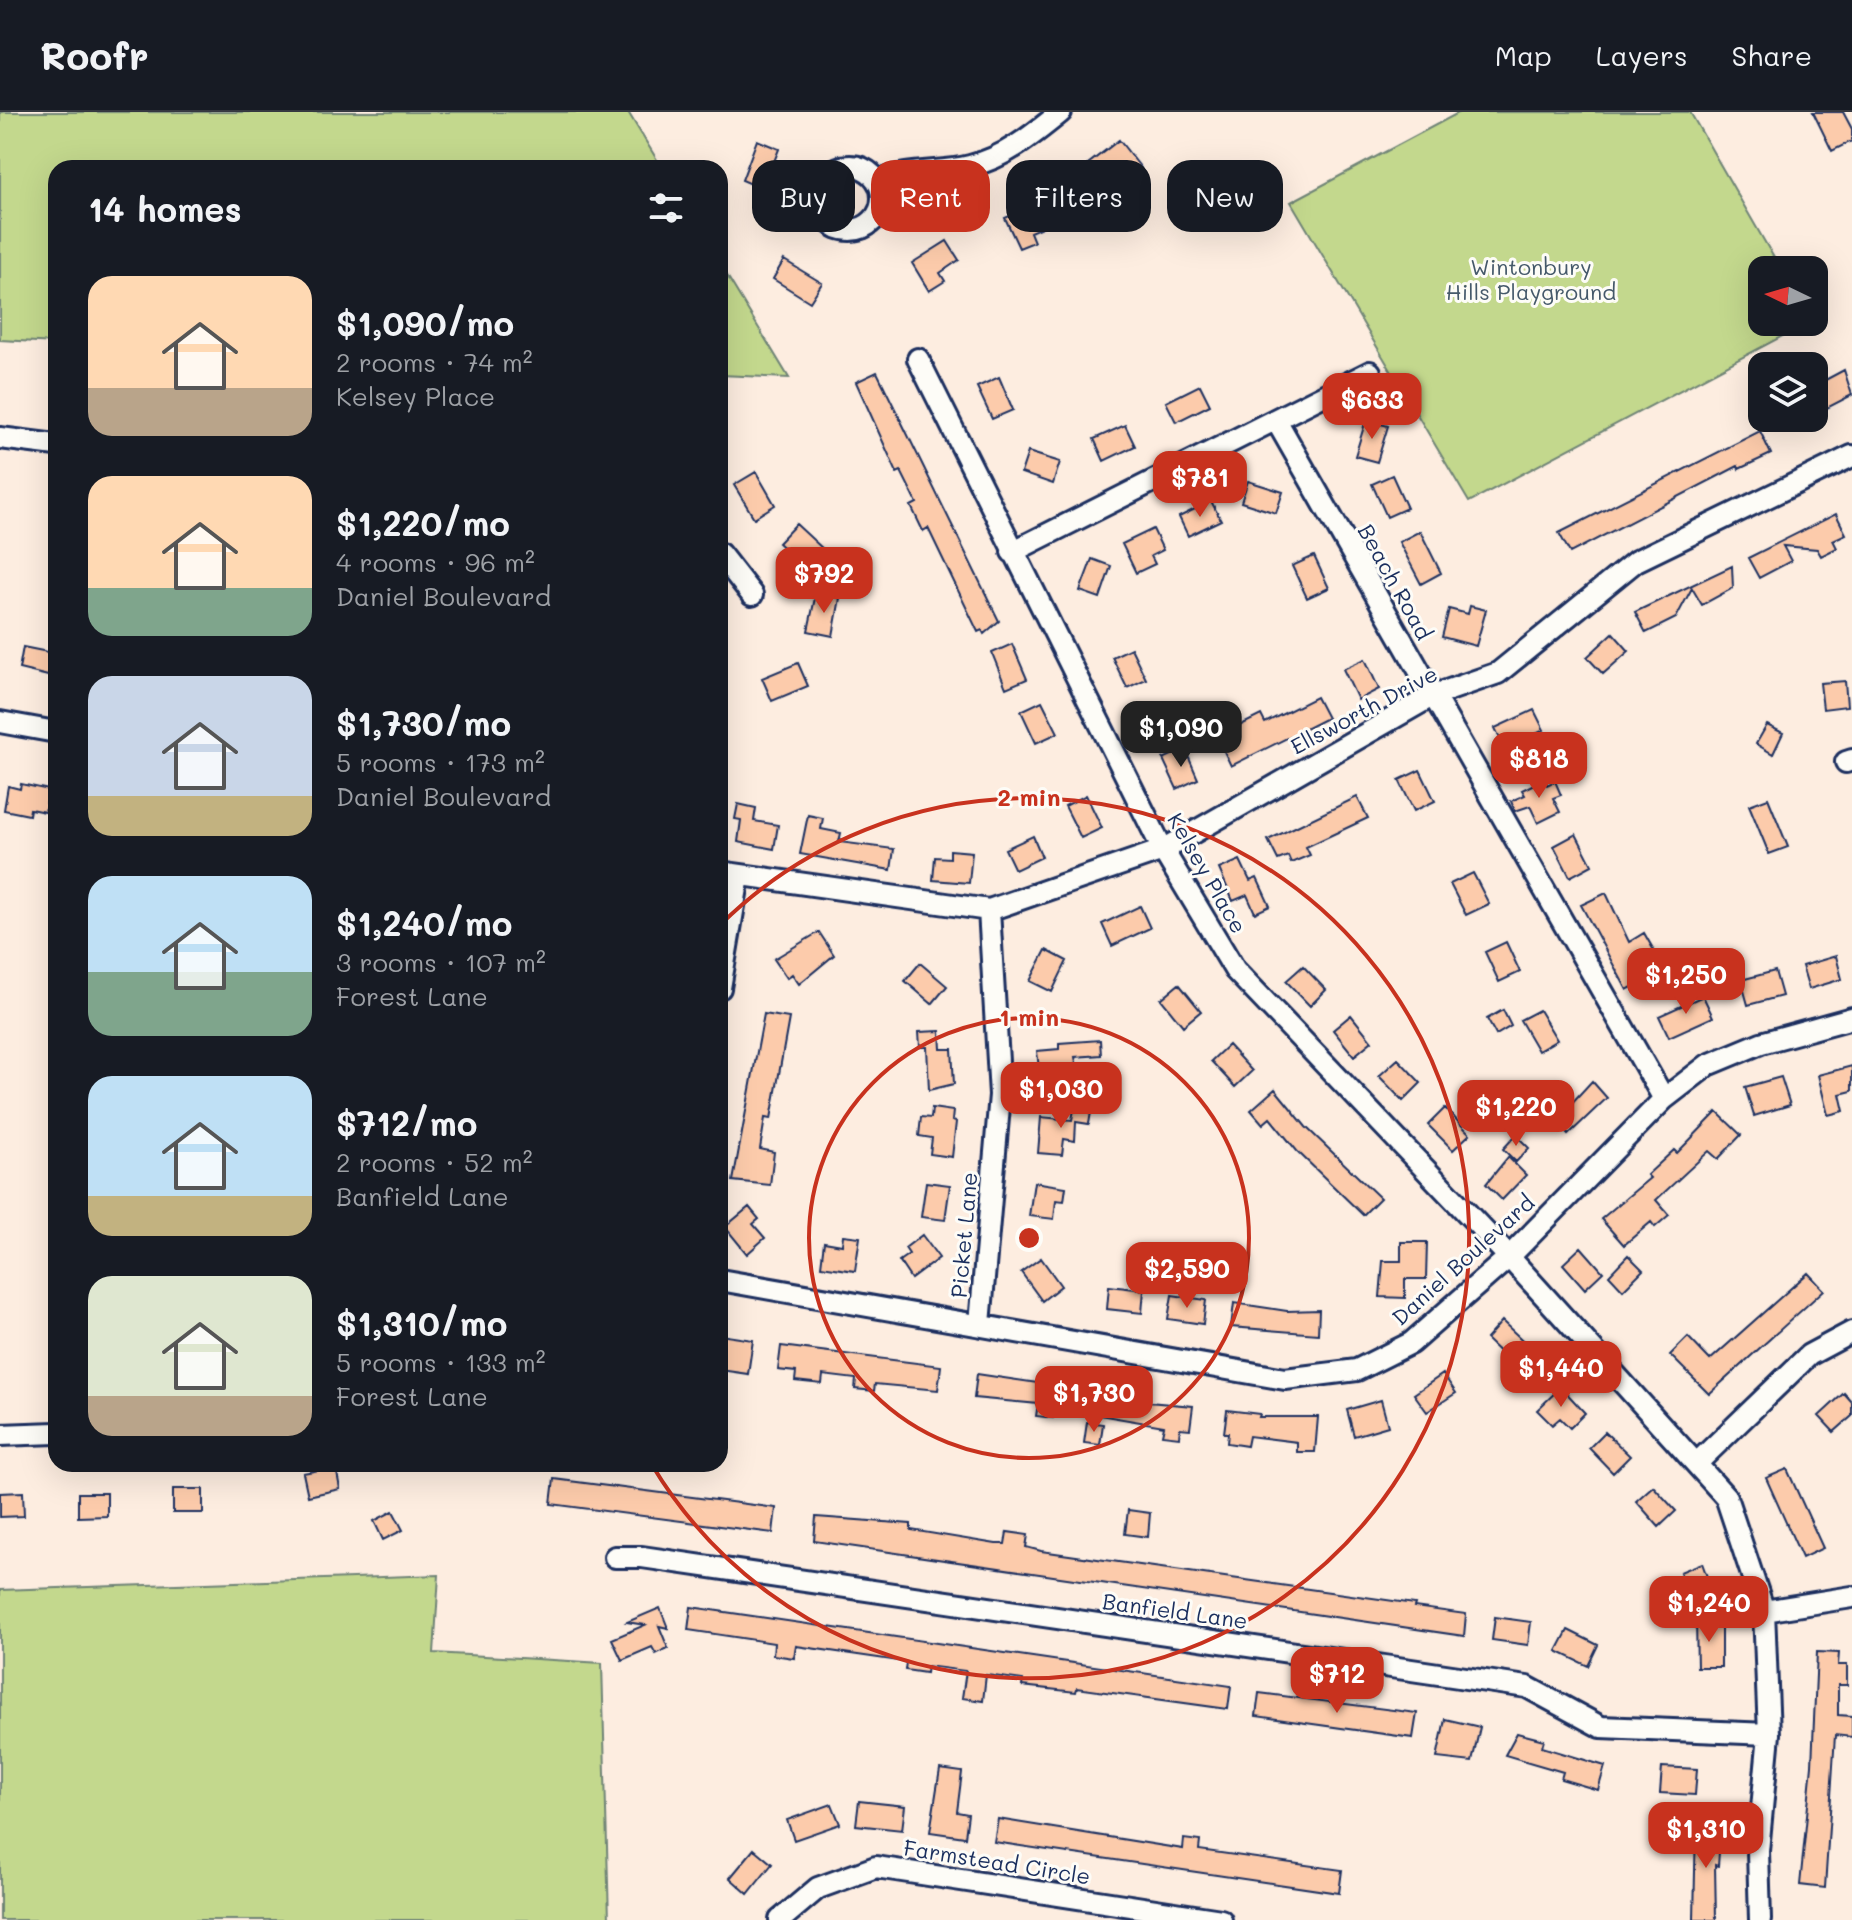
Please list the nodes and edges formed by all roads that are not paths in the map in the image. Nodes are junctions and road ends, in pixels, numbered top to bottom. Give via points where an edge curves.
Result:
1 (1061, 112) edge
2 (985, 160) edge
3 (918, 359) dead end
4 (1370, 372) dead end
5 (1276, 420) junction
6 (0, 438) edge
7 (48, 444) edge
8 (1852, 456) edge
9 (1012, 552) junction
10 (728, 564) edge
11 (752, 595) dead end
12 (1432, 696) junction
13 (0, 722) edge
14 (48, 731) edge
15 (1163, 850) junction
16 (730, 874) edge
17 (728, 897) edge
18 (989, 910) junction
19 (1852, 1018) edge
20 (1664, 1099) junction
21 (1509, 1257) junction
22 (728, 1281) edge
23 (980, 1324) junction
24 (1852, 1332) edge
25 (48, 1433) edge
26 (0, 1435) edge
27 (1697, 1463) junction
28 (615, 1557) dead end
29 (1852, 1597) edge
30 (1764, 1611) junction
31 (1769, 1734) junction
32 (780, 1920) edge
33 (1221, 1920) edge
34 (1760, 1920) edge

1 - 2 street via 1021,145
3 - 9 street, Kelsey Place
4 - 5 street
5 - 9 street
5 - 12 street, Beach Road
6 - 7 street
8 - 12 street, Ellsworth Drive via 1636,561 1498,673
9 - 15 street, Kelsey Place
10 - 11 street
12 - 15 street, Ellsworth Drive
12 - 20 street, Beach Road
13 - 14 street
15 - 18 street, Ellsworth Drive
15 - 21 street, Kelsey Place via 1235,970
16 - 17 street
16 - 18 street, Ellsworth Drive
18 - 23 street, Picket Lane via 1000,1095
19 - 20 street, Daniel Boulevard via 1761,1043 1708,1065
20 - 21 street, Daniel Boulevard
21 - 23 street, Daniel Boulevard via 1411,1343 1357,1370 1285,1379
21 - 27 street, Kelsey Place
22 - 23 street, Daniel Boulevard
24 - 27 street via 1809,1355
25 - 26 street
27 - 30 street, Kelsey Place via 1726,1497
28 - 31 street, Banfield Lane via 658,1559 1527,1687 1601,1727
29 - 30 street
30 - 31 street, Kelsey Place
31 - 34 street, Kelsey Place via 1758,1851
32 - 33 street, Farmstead Circle via 818,1888 876,1867

